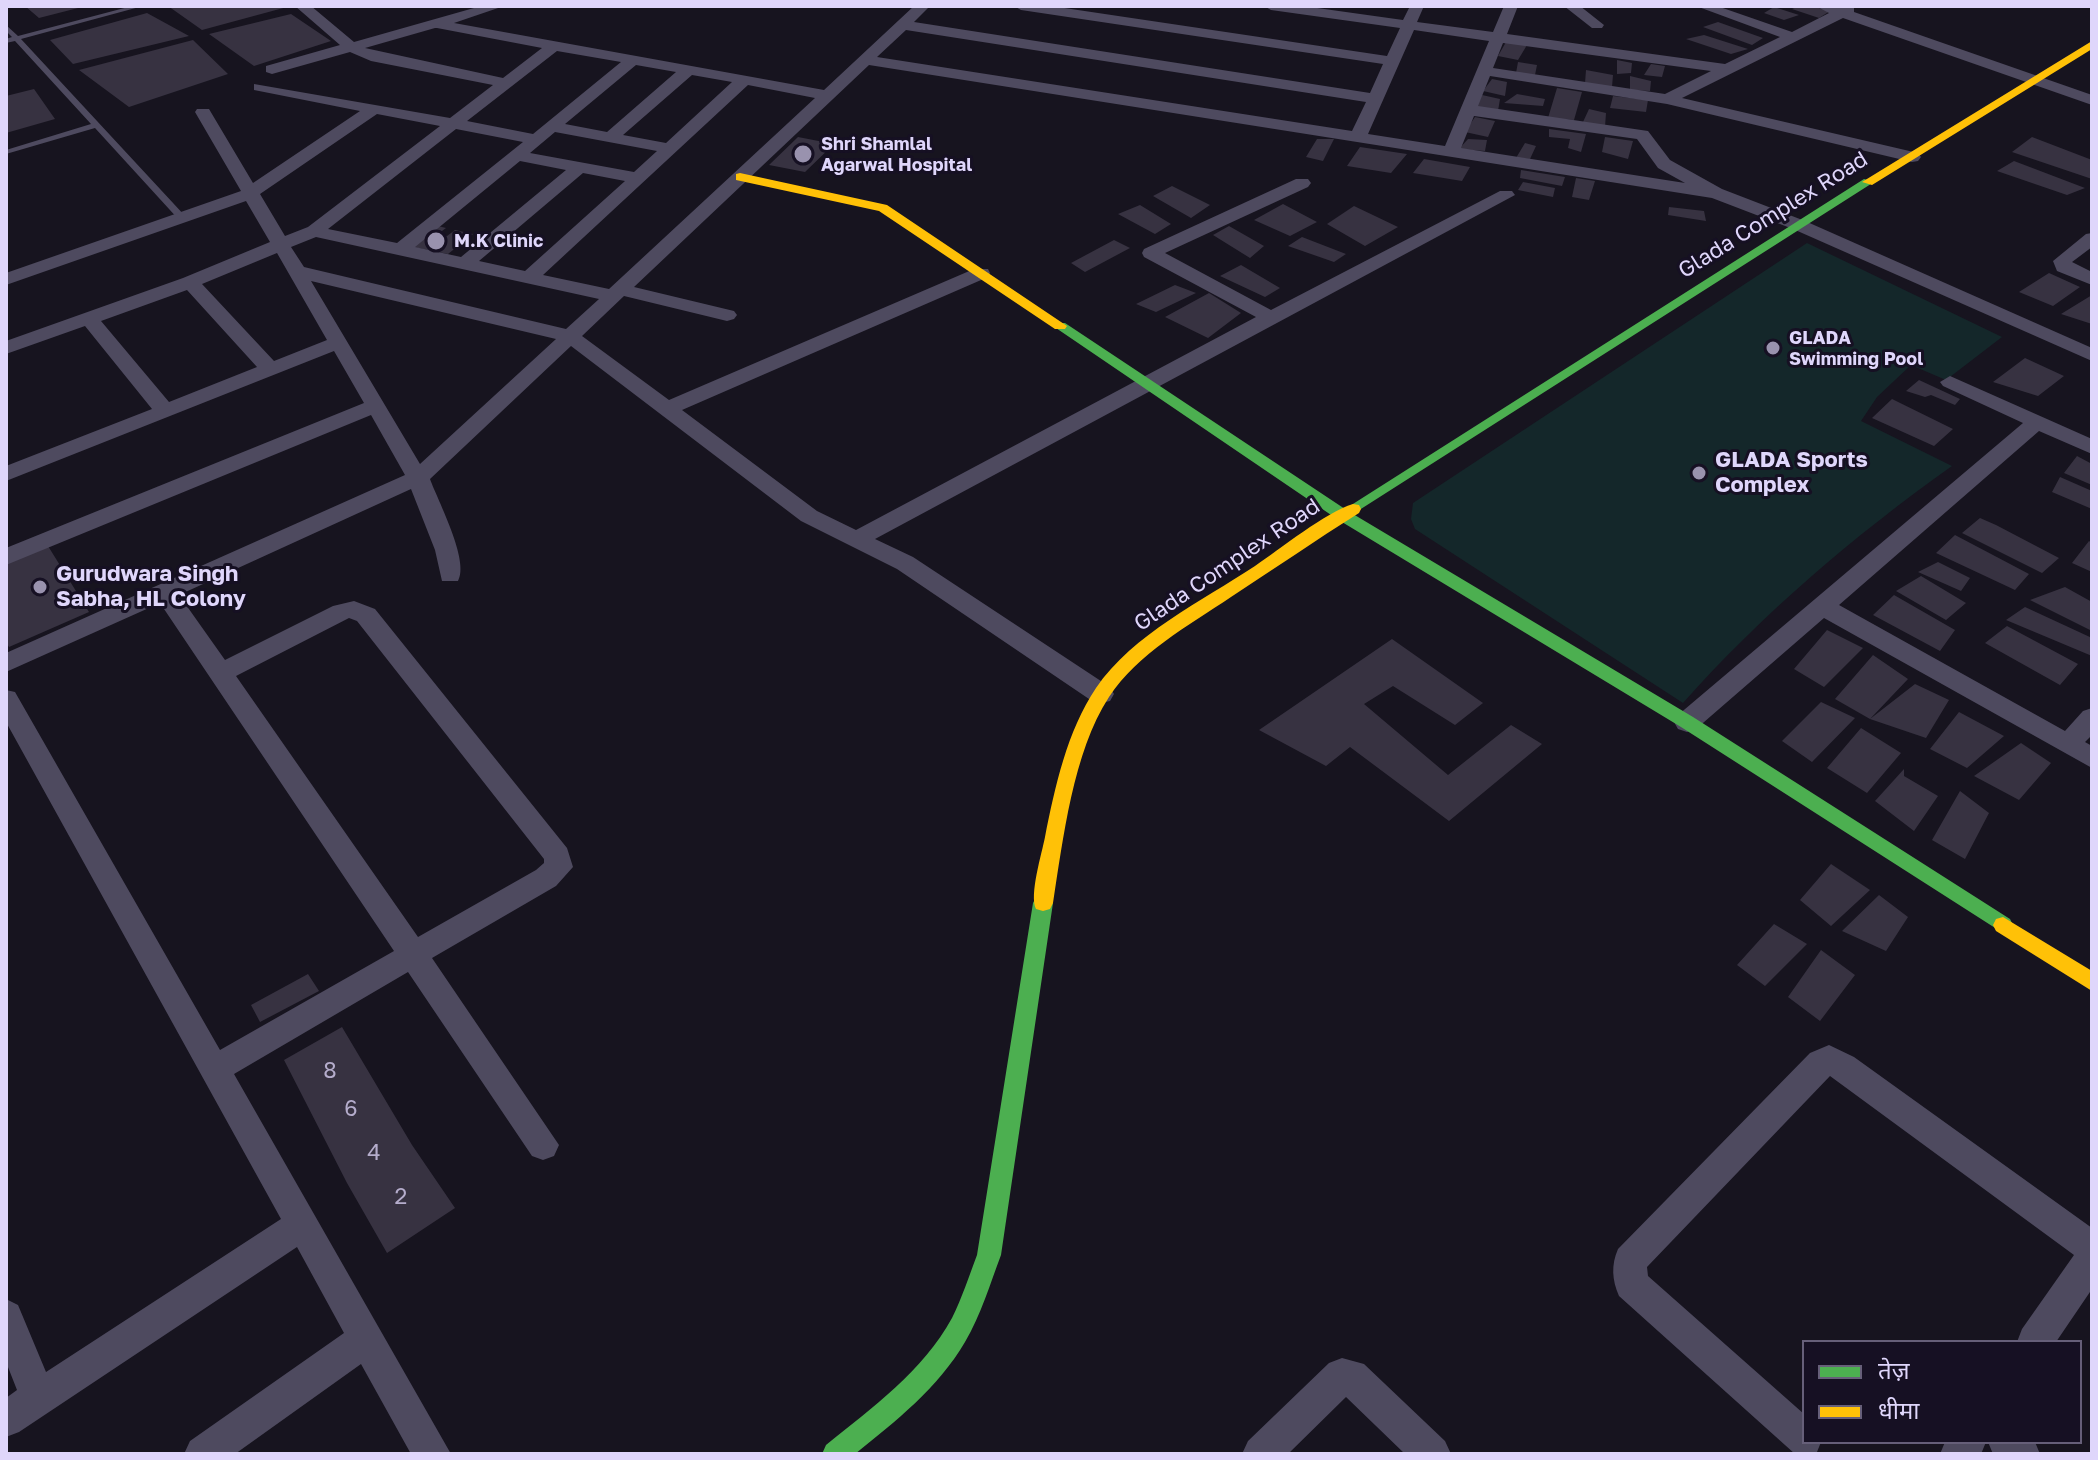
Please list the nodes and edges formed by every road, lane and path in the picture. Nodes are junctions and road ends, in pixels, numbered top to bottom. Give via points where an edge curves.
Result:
1 (140, 6) edge
2 (302, 6) edge
3 (497, 6) edge
4 (923, 6) edge
5 (1021, 6) edge
6 (1271, 6) edge
7 (1417, 6) edge
8 (1511, 6) edge
9 (1571, 6) edge
10 (1703, 6) edge
11 (1823, 6) edge
12 (1849, 9) edge
13 (1327, 10) edge
14 (437, 24) junction
15 (903, 25) junction
16 (1408, 25) junction
17 (1597, 25) dead end
18 (6, 27) edge
19 (1793, 37) junction
20 (1499, 38) junction
21 (16, 39) junction
22 (6, 41) edge
23 (2092, 44) edge
24 (555, 45) junction
25 (351, 47) junction
26 (633, 60) junction
27 (865, 60) junction
28 (1392, 61) junction
29 (272, 69) dead end
30 (1727, 69) junction
31 (688, 70) junction
32 (1485, 71) junction
33 (744, 80) junction
34 (2036, 80) junction
35 (506, 83) junction
36 (260, 87) dead end
37 (827, 95) junction
38 (1375, 99) junction
39 (1667, 99) junction
40 (2092, 100) edge
41 (374, 109) junction
42 (1469, 110) junction
43 (203, 112) dead end
44 (454, 124) junction
45 (96, 125) junction
46 (552, 126) junction
47 (611, 137) junction
48 (1358, 137) junction
49 (535, 139) junction
50 (670, 149) junction
51 (1451, 151) junction
52 (6, 152) edge
53 (516, 155) junction
54 (1912, 157) junction
55 (580, 167) junction
56 (740, 177) junction
57 (638, 178) junction
58 (1302, 183) dead end
59 (1716, 193) junction
60 (249, 194) junction
61 (1506, 195) dead end
62 (183, 219) junction
63 (1799, 225) junction
64 (314, 231) junction
65 (2092, 238) edge
66 (281, 247) junction
67 (400, 250) junction
68 (465, 264) junction
69 (295, 271) junction
70 (981, 273) junction
71 (529, 278) junction
72 (6, 279) edge
73 (2092, 279) edge
74 (190, 282) junction
75 (616, 293) junction
76 (727, 315) dead end
77 (1270, 317) junction
78 (89, 319) junction
79 (570, 336) junction
80 (337, 343) junction
81 (6, 348) edge
82 (2092, 355) edge
83 (270, 369) junction
84 (1950, 382) dead end
85 (1145, 383) junction
86 (375, 406) junction
87 (667, 409) junction
88 (165, 411) junction
89 (2037, 422) junction
90 (2092, 447) edge
91 (6, 474) edge
92 (418, 478) junction
93 (1343, 515) junction
94 (857, 539) junction
95 (6, 557) edge
96 (450, 575) dead end
97 (165, 592) junction
98 (1822, 606) junction
99 (6, 663) edge
100 (220, 673) junction
101 (1101, 694) junction
102 (6, 699) edge
103 (2092, 718) edge
104 (1687, 722) junction
105 (16, 739) edge
106 (2068, 744) junction
107 (2092, 758) edge
108 (412, 954) junction
109 (2092, 982) edge
110 (215, 1069) junction
111 (543, 1145) dead end
112 (303, 1224) junction
113 (2092, 1248) edge
114 (2092, 1259) edge
115 (6, 1317) edge
116 (367, 1338) junction
117 (2036, 1340) edge
118 (38, 1398) junction
119 (6, 1419) edge
120 (1802, 1436) edge
121 (203, 1454) edge
122 (432, 1454) edge
123 (835, 1454) edge
124 (1261, 1454) edge
125 (1432, 1454) edge

1 - 21 lane
2 - 25 street
3 - 14 street
4 - 15 street
5 - 28 street
6 - 13 street
7 - 16 street
8 - 20 street
9 - 17 street
10 - 19 street
11 - 12 street
12 - 19 street
12 - 34 street
13 - 16 street
14 - 24 street
14 - 25 street
15 - 27 street
15 - 38 street
16 - 20 street
16 - 28 street
18 - 21 lane
19 - 30 street
20 - 30 street
20 - 32 street
21 - 22 lane
21 - 45 lane
23 - 34 street, Glada Complex Road
24 - 26 street
24 - 35 street
25 - 29 street
25 - 35 street via 371,56
26 - 31 street
26 - 46 street
27 - 37 street
27 - 48 street
28 - 38 street
30 - 39 street
31 - 33 street
31 - 47 street
32 - 39 street
32 - 42 street
33 - 37 street
33 - 50 street
34 - 40 street
34 - 54 street, Glada Complex Road
35 - 44 street
36 - 41 street
37 - 56 street
38 - 48 street
39 - 54 street
41 - 44 street
41 - 60 street
42 - 51 street
42 - 59 street via 1642,135 1664,164
43 - 60 street
44 - 49 street
44 - 64 street
45 - 52 lane
45 - 62 lane
46 - 47 street
46 - 49 street
47 - 50 street
48 - 51 street
49 - 53 street
50 - 57 street
51 - 59 street
53 - 55 street
53 - 67 street
54 - 63 street, Glada Complex Road
55 - 57 street
55 - 68 street
56 - 70 street via 883,208
56 - 75 street
57 - 71 street
58 - 77 street via 1151,253
59 - 63 street
60 - 62 street
60 - 66 street
61 - 77 street
62 - 72 street
63 - 82 street
63 - 93 street, Glada Complex Road
64 - 66 street
64 - 67 street
65 - 73 street via 2062,261 2064,267
66 - 69 street
66 - 74 street
67 - 68 street
68 - 71 street
69 - 79 street
69 - 80 street
70 - 85 street
70 - 87 street
71 - 75 street
74 - 78 street
74 - 83 street
75 - 76 street
75 - 79 street
77 - 85 street
78 - 81 street
78 - 88 street
79 - 87 street
79 - 92 street
80 - 83 street
80 - 86 street
83 - 88 street
84 - 89 street
85 - 93 street
85 - 94 street
86 - 92 street
86 - 95 street
87 - 94 street via 809,516
88 - 91 street
89 - 90 street
89 - 98 street
92 - 96 street via 447,550
92 - 97 street
93 - 101 street, Glada Complex Road via 1162,636
93 - 104 street
94 - 101 street via 905,563
97 - 99 street
97 - 100 street
98 - 104 street
98 - 106 street
100 - 108 street
100 - 108 street via 342,612 354,609 366,615 557,856 559,867 546,878
101 - 123 street, Glada Complex Road via 1073,766 1046,882 989,1255 950,1344 919,1382
102 - 105 street
103 - 106 street
104 - 109 street
105 - 110 street
106 - 107 street
108 - 110 street
108 - 111 street
110 - 112 street
112 - 116 street
112 - 118 street
113 - 120 street via 1843,1067 1829,1059 1821,1063 1630,1261 1631,1284
114 - 117 street
115 - 118 street
116 - 121 street
116 - 122 street
118 - 119 street
124 - 125 street via 1342,1376 1351,1377

